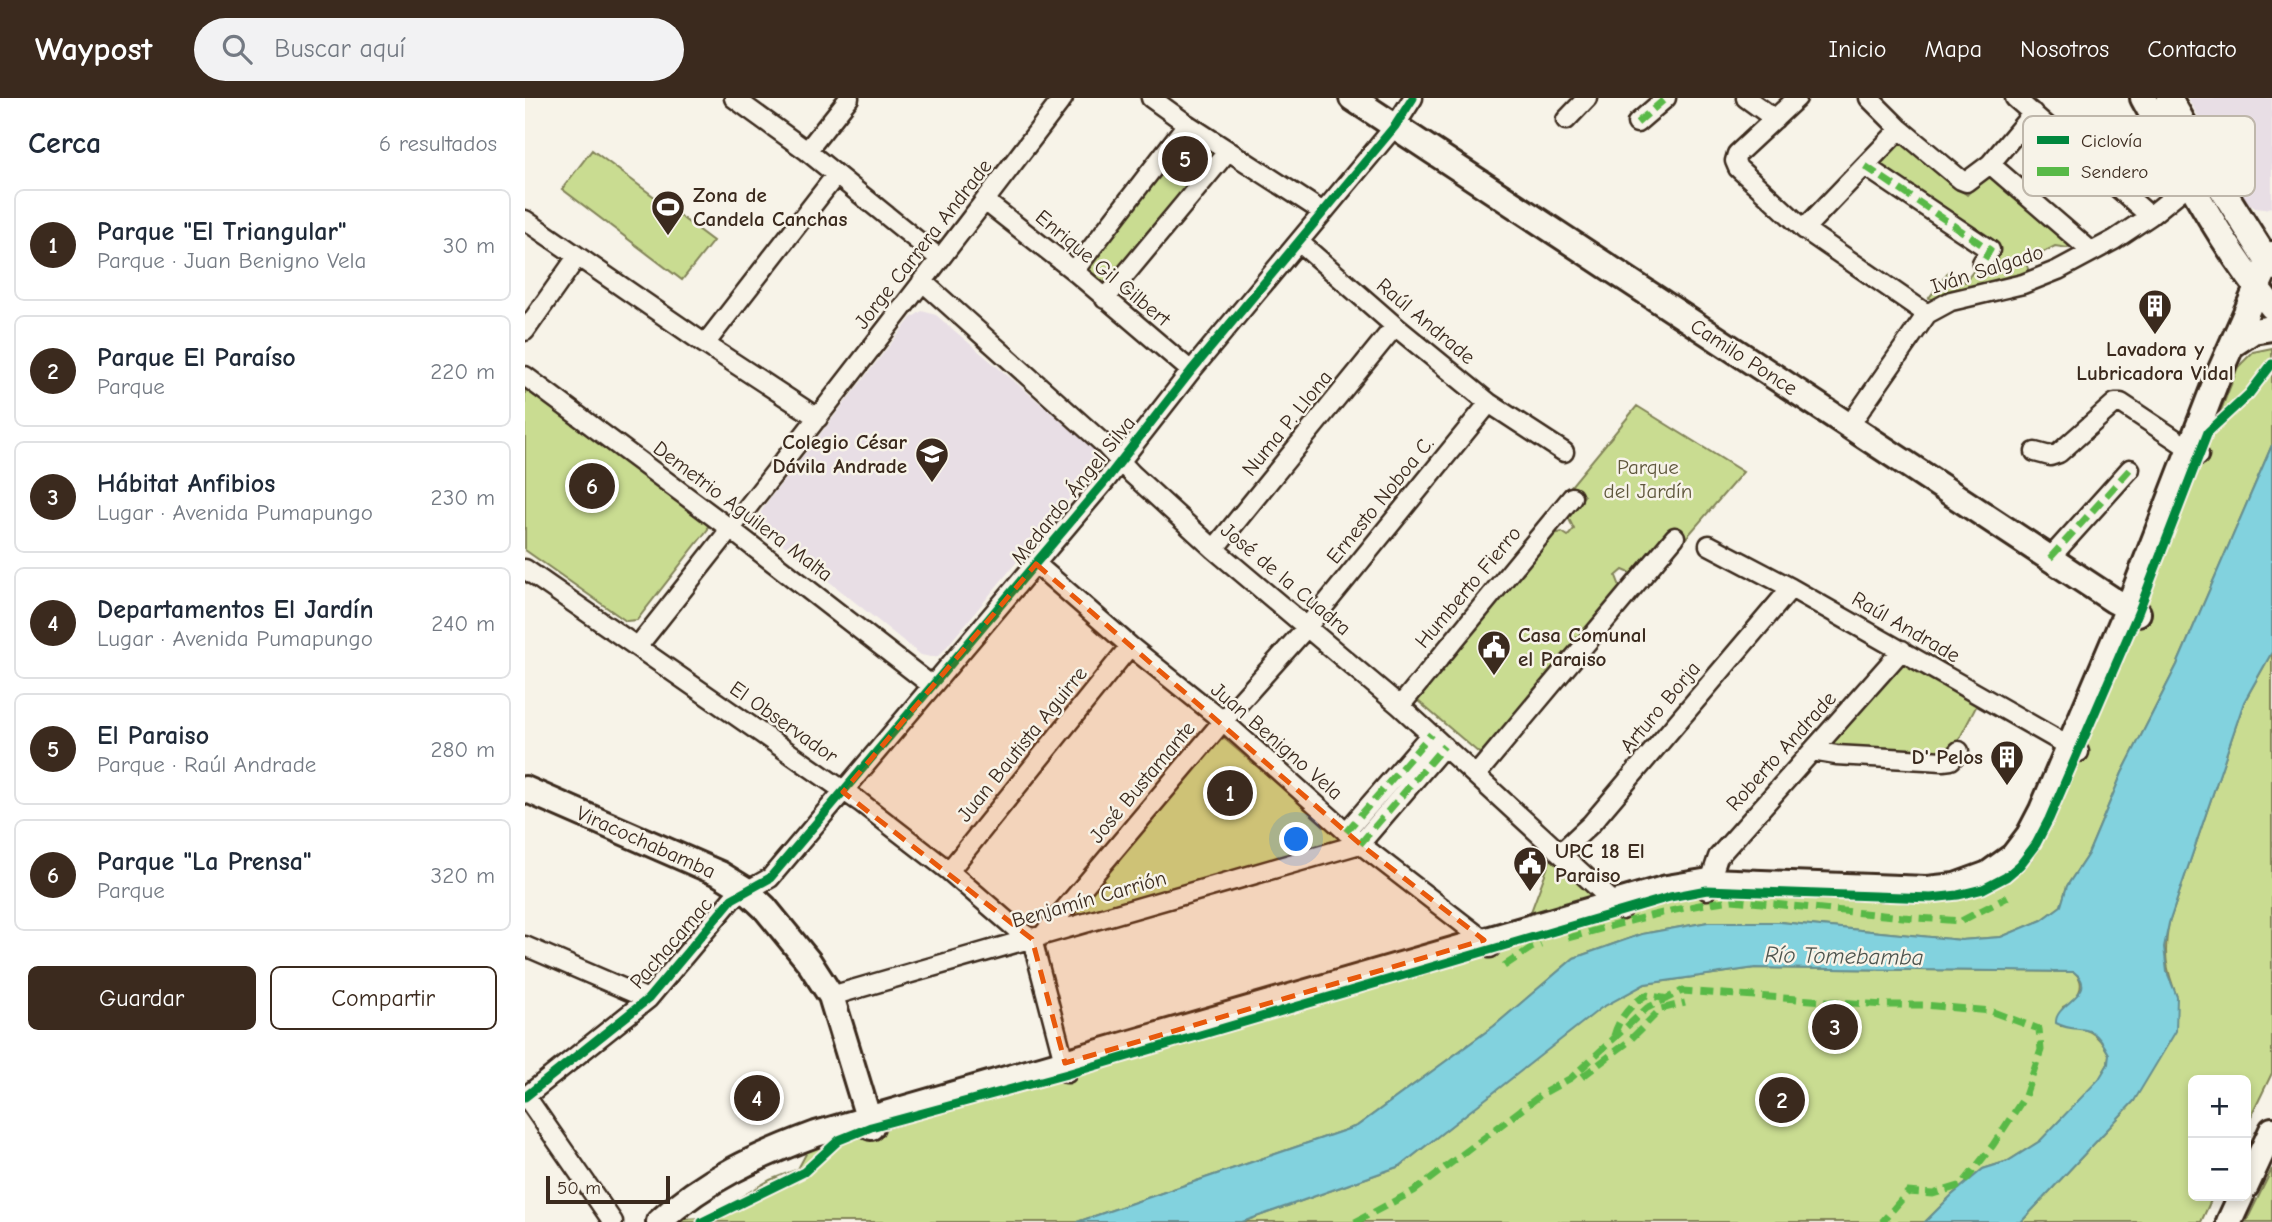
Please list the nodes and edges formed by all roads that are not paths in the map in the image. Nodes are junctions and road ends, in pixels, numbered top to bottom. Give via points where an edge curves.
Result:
1 (734, 98) edge
2 (849, 98) edge
3 (1063, 98) edge
4 (1151, 98) edge
5 (1352, 98) edge
6 (1413, 98) edge
7 (1587, 98) edge
8 (1666, 98) edge
9 (1746, 98) edge
10 (1797, 98) edge
11 (1869, 98) edge
12 (2015, 98) edge
13 (2143, 98) edge
14 (2169, 98) edge
15 (2033, 113) junction
16 (2030, 116) edge
17 (2036, 116) edge
18 (2156, 116) edge
19 (2176, 116) edge
20 (1775, 119) junction
21 (1566, 120) dead end
22 (1637, 122) dead end
23 (1187, 124) junction
24 (2023, 125) edge
25 (1395, 126) junction
26 (1900, 129) junction
27 (807, 151) junction
28 (1228, 151) junction
29 (1990, 164) junction
30 (1865, 166) junction
31 (836, 175) junction
32 (2023, 192) edge
33 (2027, 196) edge
34 (2127, 196) edge
35 (2175, 196) edge
36 (2210, 196) edge
37 (2217, 196) edge
38 (985, 201) junction
39 (1323, 212) junction
40 (2150, 216) junction
41 (525, 220) edge
42 (1804, 229) junction
43 (1299, 242) junction
44 (2092, 252) junction
45 (577, 257) junction
46 (939, 258) junction
47 (2271, 261) edge
48 (1982, 263) dead end
49 (1074, 271) junction
50 (922, 281) junction
51 (2256, 287) junction
52 (1105, 299) junction
53 (2272, 307) edge
54 (1927, 314) junction
55 (1395, 326) junction
56 (2272, 328) edge
57 (525, 331) edge
58 (705, 344) junction
59 (2231, 345) junction
60 (1191, 372) junction
61 (525, 376) edge
62 (1489, 403) junction
63 (818, 418) junction
64 (1849, 426) junction
65 (1564, 452) dead end
66 (2035, 452) dead end
67 (2194, 452) junction
68 (1120, 462) junction
69 (2130, 469) dead end
70 (1571, 497) dead end
71 (729, 528) junction
72 (1675, 537) dead end
73 (1709, 545) dead end
74 (1214, 549) junction
75 (2050, 558) junction
76 (1036, 564) junction
77 (525, 569) edge
78 (1791, 588) junction
79 (2133, 610) junction
80 (1307, 627) junction
81 (638, 646) junction
82 (1130, 646) junction
83 (1902, 650) junction
84 (931, 685) junction
85 (1399, 706) junction
86 (1223, 721) junction
87 (1437, 740) junction
88 (2074, 750) junction
89 (1812, 751) junction
90 (1959, 751) dead end
91 (1476, 775) junction
92 (525, 789) edge
93 (843, 792) junction
94 (1353, 838) junction
95 (1560, 853) junction
96 (949, 871) junction
97 (1708, 885) junction
98 (746, 890) junction
99 (1619, 906) junction
100 (1037, 937) junction
101 (1487, 945) junction
102 (525, 946) edge
103 (831, 996) junction
104 (648, 999) junction
105 (1066, 1069) junction
106 (525, 1096) edge
107 (870, 1122) junction
108 (2272, 1130) edge
109 (2251, 1175) edge
110 (2239, 1201) edge
111 (613, 1222) edge
112 (659, 1222) edge
113 (2229, 1222) edge

1 - 27 street
2 - 27 street
3 - 38 street, Jorge Carrera Andrade
4 - 23 street
5 - 25 main road, Camilo Ponce
6 - 25 street, Medardo Ángel Silva
7 - 21 street
8 - 22 street
9 - 20 street
10 - 20 street
11 - 26 street
12 - 15 street
13 - 18 main road
14 - 19 main road
15 - 16 street
15 - 17 street
20 - 42 street via 1735,161
23 - 28 street
23 - 49 street
24 - 29 street
25 - 39 street, Medardo Ángel Silva
25 - 64 main road, Camilo Ponce
26 - 29 street via 1966,182
26 - 30 street
27 - 31 street
28 - 39 street
28 - 52 street
29 - 32 street
30 - 42 street
30 - 48 street via 1990,250
31 - 46 street
31 - 58 street
33 - 44 street
34 - 40 street
35 - 40 street, Iván Salgado
36 - 51 main road
37 - 47 main road
38 - 46 street, Jorge Carrera Andrade
38 - 49 street, Enrique Gil Gilbert
39 - 43 street, Medardo Ángel Silva
40 - 44 street, Iván Salgado
41 - 45 street
42 - 54 street
43 - 55 street, Raúl Andrade
43 - 60 street, Medardo Ángel Silva
44 - 54 street, Iván Salgado via 2023,284 1951,301
45 - 57 street
45 - 58 street
46 - 50 street, Jorge Carrera Andrade
47 - 51 main road
49 - 52 street, Enrique Gil Gilbert
50 - 63 street, Jorge Carrera Andrade
50 - 68 street, José de la Cuadra
51 - 53 main road
51 - 59 main road
52 - 60 street, Enrique Gil Gilbert
54 - 64 street, Iván Salgado
55 - 62 street, Raúl Andrade
55 - 74 street, Numa P. Llona
56 - 59 main road via 2253,331
58 - 63 street
59 - 67 main road
60 - 68 street, Medardo Ángel Silva
61 - 71 street, Demetrio Aguilera Malta
62 - 65 street, Raúl Andrade
62 - 80 street, Ernesto Noboa C.
63 - 71 street, Jorge Carrera Andrade
64 - 75 main road, Camilo Ponce
66 - 67 street via 2059,453 2115,402
67 - 79 main road
68 - 74 street, José de la Cuadra
68 - 76 street, Medardo Ángel Silva
69 - 75 street
70 - 85 street, Humberto Fierro
71 - 81 street, Jorge Carrera Andrade
71 - 84 street, Demetrio Aguilera Malta
72 - 91 street
73 - 78 street, Raúl Andrade
74 - 80 street, José de la Cuadra
75 - 79 main road, Camilo Ponce
76 - 82 street, Juan Benigno Vela
76 - 84 street, Medardo Ángel Silva
77 - 81 street, El Observador
78 - 83 street, Raúl Andrade
78 - 95 street, Arturo Borja via 1591,824
79 - 88 main road
80 - 85 street, José de la Cuadra
80 - 86 street, José Bustamante
81 - 93 street, El Observador
82 - 86 street, Juan Benigno Vela
82 - 96 street, Juan Bautista Aguirre
83 - 88 street, Raúl Andrade
83 - 89 street, Roberto Andrade
84 - 93 street, Medardo Ángel Silva
85 - 87 street, José de la Cuadra
86 - 94 street, Juan Benigno Vela
86 - 100 street, José Bustamante
87 - 91 street, José de la Cuadra
87 - 94 street
88 - 97 main road via 2029,835 2013,856 1979,878 1927,889
89 - 90 street via 1943,761
89 - 97 street, Roberto Andrade via 1718,858
91 - 95 street, José de la Cuadra
92 - 98 main road, Viracochabamba via 720,874
93 - 96 street, El Observador
93 - 98 street, Medardo Ángel Silva via 770,878
94 - 100 street, Benjamín Carrión
94 - 101 street, Juan Benigno Vela
95 - 99 street, José de la Cuadra
96 - 100 street, El Observador via 1015,928
97 - 99 main road via 1667,888
98 - 103 main road, Viracochabamba via 784,928
98 - 104 street, Pachacamac via 732,899
99 - 101 main road
100 - 103 street, Benjamín Carrión
100 - 105 street
101 - 105 main road
102 - 104 street
103 - 107 main road, Viracochabamba
104 - 106 street, Pachacamac
105 - 107 main road
106 - 111 street
107 - 112 main road via 774,1149 737,1166
108 - 109 main road
110 - 113 main road

